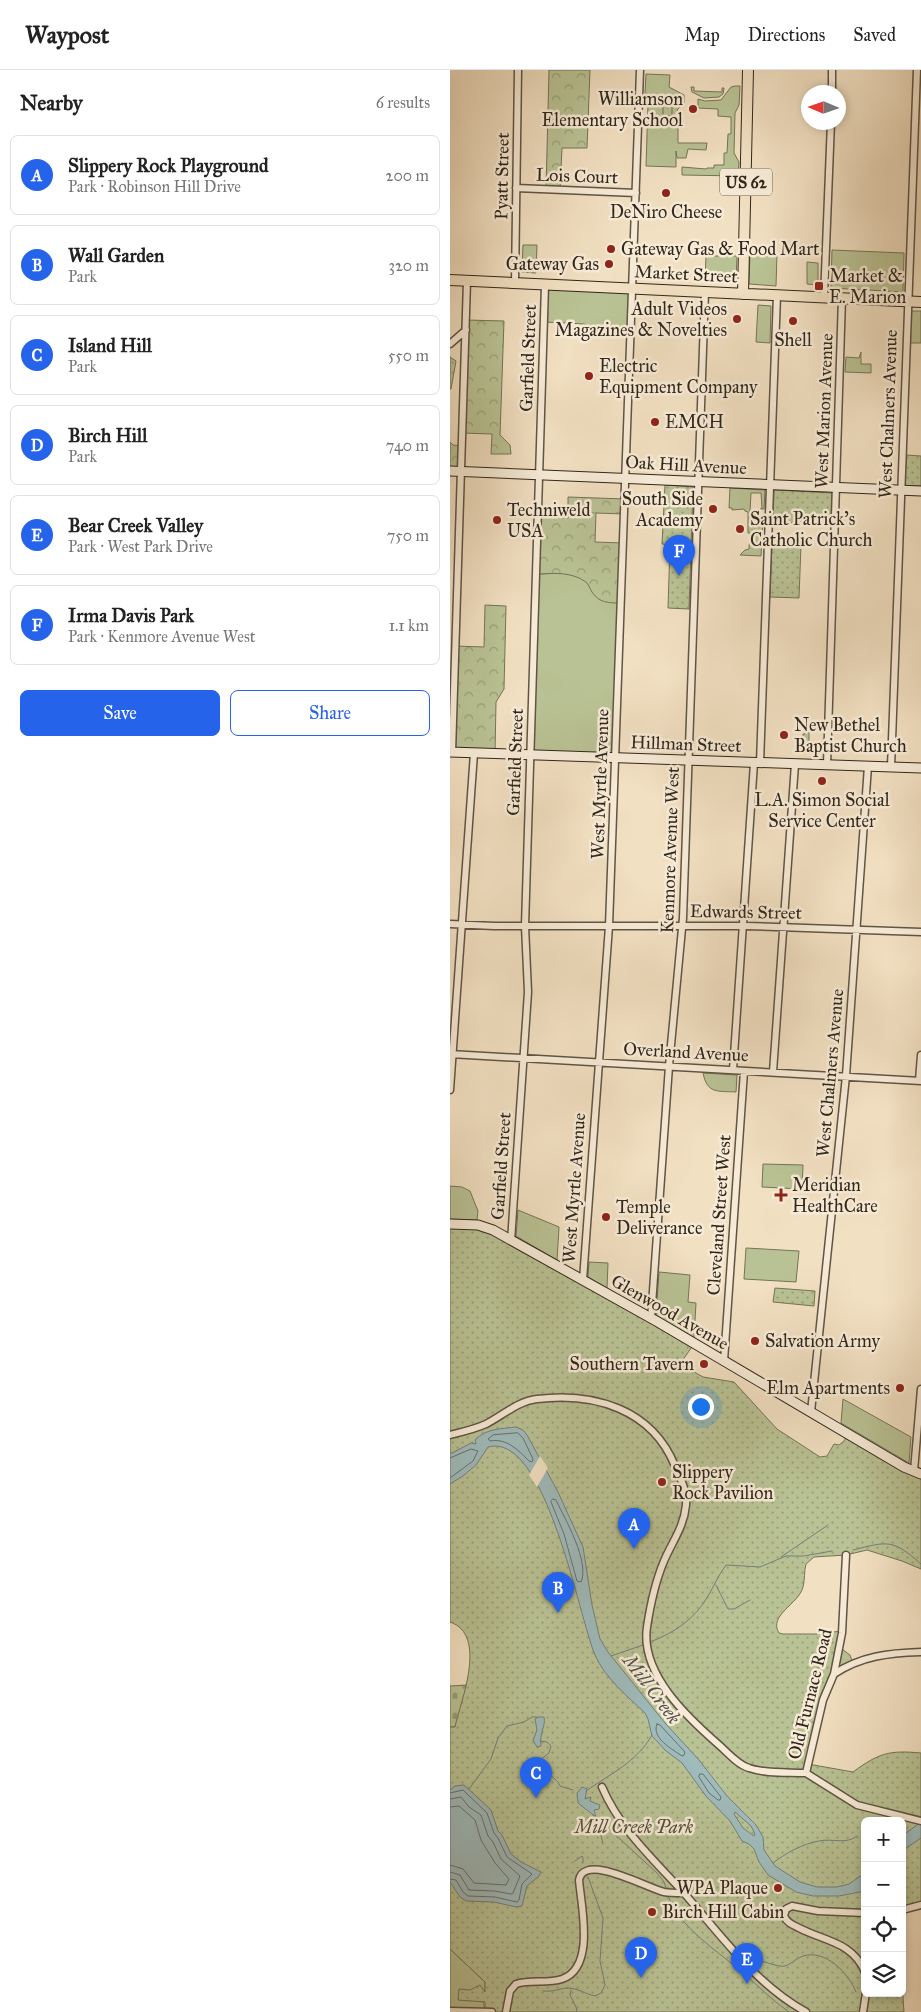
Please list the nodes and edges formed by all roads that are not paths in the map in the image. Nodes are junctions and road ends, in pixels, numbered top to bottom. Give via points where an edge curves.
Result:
1 (518, 70) edge
2 (640, 70) edge
3 (748, 70) edge
4 (832, 70) edge
5 (917, 70) edge
6 (832, 85) edge
7 (830, 130) edge
8 (516, 188) junction
9 (636, 193) junction
10 (450, 280) edge
11 (467, 281) junction
12 (515, 283) junction
13 (545, 285) junction
14 (632, 288) junction
15 (705, 292) junction
16 (743, 294) junction
17 (777, 295) junction
18 (824, 298) junction
19 (842, 298) junction
20 (908, 301) junction
21 (921, 302) edge
22 (466, 330) junction
23 (450, 344) edge
24 (450, 471) edge
25 (461, 471) junction
26 (539, 475) junction
27 (625, 478) junction
28 (698, 482) junction
29 (770, 485) junction
30 (837, 488) junction
31 (900, 490) junction
32 (921, 491) edge
33 (451, 752) edge
34 (474, 753) junction
35 (530, 755) junction
36 (616, 758) junction
37 (689, 760) junction
38 (757, 763) junction
39 (795, 764) junction
40 (827, 765) junction
41 (868, 766) junction
42 (891, 767) junction
43 (921, 768) edge
44 (450, 924) edge
45 (462, 925) junction
46 (524, 926) junction
47 (609, 926) junction
48 (683, 926) junction
49 (743, 926) junction
50 (784, 928) junction
51 (857, 930) junction
52 (921, 932) edge
53 (451, 1054) edge
54 (921, 1055) edge
55 (523, 1058) junction
56 (598, 1062) junction
57 (669, 1066) junction
58 (733, 1070) junction
59 (744, 1071) junction
60 (774, 1072) junction
61 (846, 1076) junction
62 (920, 1081) edge
63 (450, 1090) edge
64 (450, 1224) edge
65 (511, 1241) junction
66 (583, 1280) junction
67 (651, 1319) junction
68 (724, 1361) junction
69 (921, 1389) edge
70 (811, 1412) junction
71 (450, 1435) edge
72 (918, 1473) edge
73 (846, 1555) dead end
74 (921, 1652) edge
75 (834, 1674) junction
76 (806, 1773) junction
77 (602, 1786) dead end
78 (921, 1821) edge
79 (683, 1893) junction
80 (921, 1905) edge
81 (906, 1909) edge
82 (861, 1912) edge
83 (861, 1965) edge
84 (865, 1997) edge
85 (864, 2004) junction
86 (450, 2011) edge
87 (492, 2012) edge
88 (506, 2012) edge
89 (806, 2012) edge
90 (858, 2012) edge
91 (863, 2012) edge

1 - 8 street, Pyatt Street
2 - 9 street, West Myrtle Avenue
3 - 16 main road, US 62
4 - 6 street
5 - 20 street, West Chalmers Avenue
7 - 18 street
8 - 9 street, Lois Court
8 - 12 street, Pyatt Street
9 - 14 street, West Myrtle Avenue
10 - 11 main road, Market Street
11 - 12 main road, Market Street
11 - 22 street
12 - 13 main road, Market Street
13 - 14 main road, Market Street
13 - 26 street, Garfield Street
14 - 15 main road, Market Street
14 - 27 street, West Myrtle Avenue
15 - 16 main road, Market Street
15 - 28 street, Kenmore Avenue West
16 - 17 main road, Market Street
17 - 18 main road, Market Street
17 - 29 street
18 - 19 main road, Market Street
19 - 20 main road, Market Street
19 - 30 street, West Marion Avenue
20 - 21 main road, Market Street
20 - 31 street, West Chalmers Avenue
22 - 23 street
22 - 25 street
24 - 25 street, Oak Hill Avenue
25 - 26 street, Oak Hill Avenue
25 - 33 street
26 - 27 street, Oak Hill Avenue
26 - 35 street, Garfield Street
27 - 28 street, Oak Hill Avenue
27 - 36 street, West Myrtle Avenue
28 - 29 street, Oak Hill Avenue
28 - 37 street, Kenmore Avenue West
29 - 30 street, Oak Hill Avenue
29 - 38 street
30 - 31 street, Oak Hill Avenue
30 - 40 street, West Marion Avenue
31 - 32 street, Oak Hill Avenue
31 - 42 street, West Chalmers Avenue
33 - 34 street, Hillman Street
34 - 35 street, Hillman Street
34 - 45 street
35 - 36 street, Hillman Street
35 - 46 street, Garfield Street
36 - 37 street, Hillman Street
36 - 47 street, West Myrtle Avenue
37 - 38 street, Hillman Street
37 - 48 street, Kenmore Avenue West
38 - 39 street, Hillman Street
38 - 49 street
39 - 40 street, Hillman Street
39 - 50 street
40 - 41 street, Hillman Street
41 - 42 street, Hillman Street
41 - 51 street, West Chalmers Avenue
42 - 43 street, Hillman Street
44 - 45 street, Edwards Street
45 - 46 street, Edwards Street
45 - 53 street
46 - 47 street, Edwards Street
46 - 55 street, Garfield Street via 528,992
47 - 48 street, Edwards Street
47 - 56 street, West Myrtle Avenue
48 - 49 street, Edwards Street
48 - 57 street, Kenmore Avenue West
49 - 50 street, Edwards Street
49 - 58 street
50 - 51 street, Edwards Street
50 - 60 street
51 - 52 street, Edwards Street
51 - 61 street, West Chalmers Avenue
53 - 55 street, Overland Avenue
53 - 63 street
54 - 62 street
55 - 56 street, Overland Avenue
55 - 65 street, Garfield Street
56 - 57 street, Overland Avenue
56 - 66 street, West Myrtle Avenue
57 - 58 street, Overland Avenue
57 - 67 street, Kenmore Avenue West
58 - 59 street, Overland Avenue
59 - 60 street, Overland Avenue
59 - 68 street, Cleveland Street West
60 - 61 street, Overland Avenue
61 - 62 street, Overland Avenue
61 - 70 street, West Chalmers Avenue
64 - 65 street, Glenwood Avenue via 482,1226
65 - 66 street, Glenwood Avenue
66 - 67 street, Glenwood Avenue
67 - 68 street, Glenwood Avenue
68 - 70 street, Glenwood Avenue
69 - 72 street
70 - 72 street, Glenwood Avenue
71 - 76 street via 479,1427 526,1401 556,1398 609,1405 641,1420 654,1431 673,1460 686,1497 683,1521 661,1568 647,1626 648,1648 660,1680 690,1719 737,1761 758,1770
73 - 75 street, Old Furnace Road via 842,1633
74 - 75 street via 869,1657
75 - 76 street, Old Furnace Road via 823,1700
76 - 78 street, Old Furnace Road via 857,1805
77 - 79 street via 634,1839
79 - 88 street via 665,1892 607,1871 584,1871 579,1880 584,1927 578,1965 571,1975 562,1980 516,1984 510,1991
79 - 89 street via 742,1961
80 - 81 street
82 - 83 street via 840,1913 792,1906 786,1909 784,1916 789,1923 851,1951
84 - 85 street
85 - 90 street
85 - 91 street
86 - 87 street

